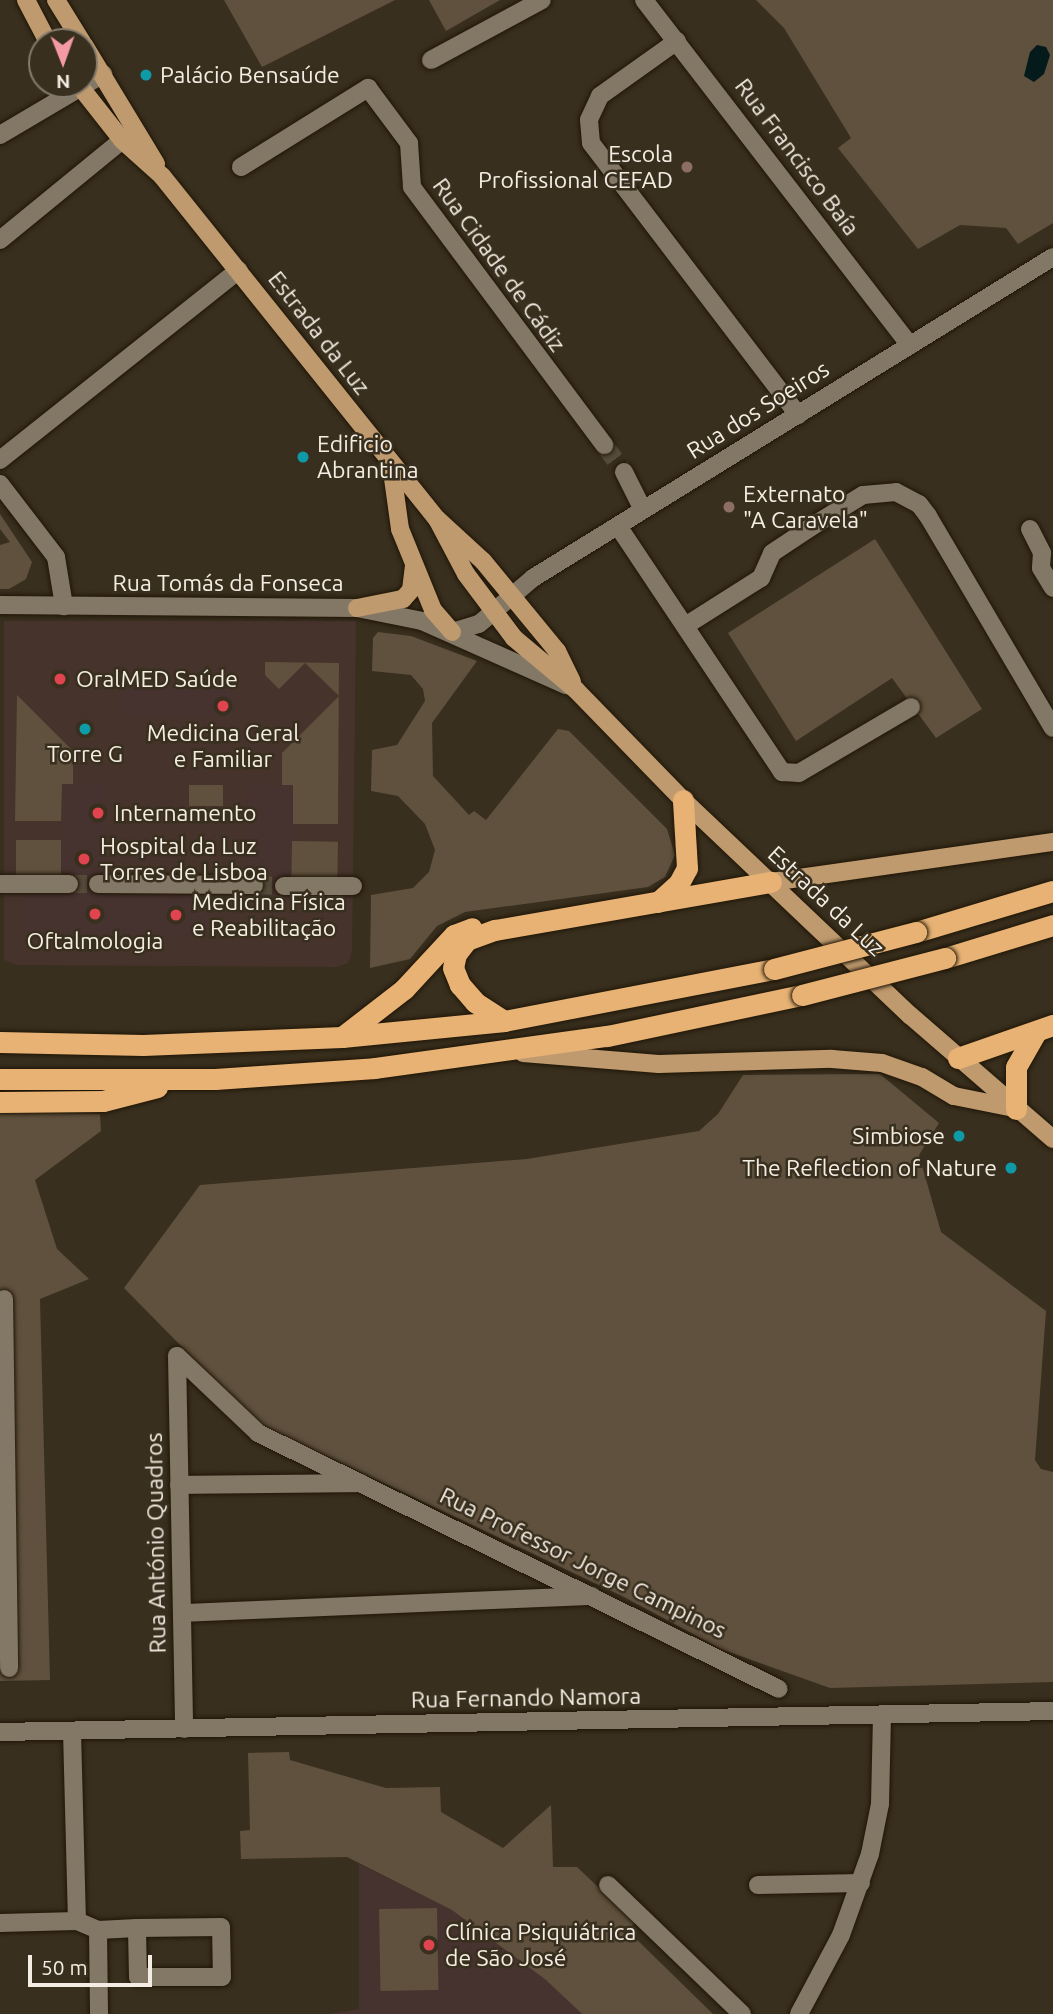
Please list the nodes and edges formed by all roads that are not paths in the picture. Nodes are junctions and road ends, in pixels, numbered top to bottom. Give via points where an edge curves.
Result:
1 (26, 0) edge
2 (56, 0) edge
3 (542, 0) edge
4 (644, 0) edge
5 (41, 28) edge
6 (74, 28) edge
7 (677, 41) junction
8 (431, 60) dead end
9 (98, 66) edge
10 (103, 74) junction
11 (98, 76) edge
12 (60, 98) edge
13 (89, 98) edge
14 (0, 135) edge
15 (122, 140) junction
16 (241, 167) dead end
17 (162, 176) junction
18 (0, 240) edge
19 (1053, 257) edge
20 (239, 270) junction
21 (911, 345) junction
22 (798, 415) junction
23 (604, 445) tunnel mouth
24 (0, 460) edge
25 (391, 463) junction
26 (624, 472) tunnel mouth
27 (0, 484) edge
28 (643, 510) junction
29 (437, 519) junction
30 (618, 526) junction
31 (1030, 529) dead end
32 (414, 563) junction
33 (1053, 589) edge
34 (512, 596) junction
35 (0, 606) edge
36 (64, 606) junction
37 (357, 608) junction
38 (494, 611) junction
39 (685, 626) junction
40 (452, 632) junction
41 (575, 689) junction
42 (911, 707) dead end
43 (1053, 728) edge
44 (683, 800) junction
45 (1053, 842) edge
46 (771, 882) junction
47 (1, 884) edge
48 (69, 884) tunnel mouth
49 (98, 884) tunnel mouth
50 (254, 886) tunnel mouth
51 (284, 886) tunnel mouth
52 (353, 886) dead end
53 (1053, 891) edge
54 (658, 902) junction
55 (1053, 925) edge
56 (495, 930) junction
57 (504, 1021) junction
58 (1045, 1028) edge
59 (0, 1034) edge
60 (342, 1037) junction
61 (10, 1042) edge
62 (495, 1051) junction
63 (958, 1058) junction
64 (0, 1079) edge
65 (175, 1080) junction
66 (0, 1102) edge
67 (1016, 1109) junction
68 (1053, 1139) edge
69 (4, 1299) dead end
70 (177, 1356) joint
71 (364, 1483) junction
72 (180, 1485) junction
73 (596, 1596) junction
74 (183, 1613) junction
75 (9, 1668) dead end
76 (779, 1689) dead end
77 (1053, 1711) edge
78 (882, 1716) junction
79 (184, 1729) junction
80 (72, 1731) junction
81 (0, 1732) edge
82 (861, 1883) junction
83 (608, 1885) dead end
84 (758, 1885) dead end
85 (77, 1920) junction
86 (0, 1923) edge
87 (137, 1928) junction
88 (98, 1930) junction
89 (99, 2014) edge
90 (742, 2014) edge
91 (799, 2014) edge

1 - 5 main road
2 - 6 main road, Estrada da Luz
3 - 8 street
4 - 7 street, Rua Francisco Baía
7 - 21 street, Rua Francisco Baía
7 - 22 street via 600,96 589,120 591,143
9 - 10 main road, Estrada da Luz
10 - 11 street
10 - 17 main road, Estrada da Luz
12 - 14 street
13 - 15 main road, Estrada da Luz
15 - 17 main road, Estrada da Luz
15 - 18 street
16 - 23 street, Rua Cidade de Cádiz via 368,88 409,143 412,187
17 - 20 main road, Estrada da Luz
19 - 21 street, Rua dos Soeiros
20 - 24 street
20 - 25 main road, Estrada da Luz
21 - 22 street, Rua dos Soeiros
22 - 28 street, Rua dos Soeiros
25 - 29 main road, Estrada da Luz
25 - 32 main road via 400,529
26 - 28 street
27 - 36 street via 55,556
28 - 30 street, Rua dos Soeiros
29 - 34 main road, Estrada da Luz
29 - 38 main road, Estrada da Luz via 466,574
30 - 34 street, Rua dos Soeiros
30 - 39 street
31 - 33 street via 1042,553 1041,568
32 - 37 main road via 408,595
32 - 40 main road via 433,610
34 - 38 street, Rua dos Soeiros
34 - 41 main road, Estrada da Luz via 557,651
35 - 36 street, Rua Tomás da Fonseca
36 - 37 street, Rua Tomás da Fonseca
37 - 40 street, Rua Tomás da Fonseca
38 - 40 street via 479,624
38 - 41 main road, Estrada da Luz via 514,638
39 - 42 street via 786,774 799,773
39 - 43 street via 761,578 772,552 863,495 896,492 919,503 928,516
40 - 41 street, Rua Tomás da Fonseca
41 - 44 main road, Estrada da Luz
44 - 46 main road, Estrada da Luz
44 - 54 highway via 687,868 679,883
45 - 46 main road
46 - 54 highway
46 - 63 main road, Estrada da Luz
47 - 48 street
49 - 50 street
51 - 52 street
53 - 57 highway, bridge via 774,969
54 - 56 highway
55 - 62 highway, bridge via 802,995 607,1035
56 - 57 highway via 467,940 456,954 453,968 475,1002
56 - 60 highway via 473,928 454,935 404,989
57 - 60 highway
58 - 63 highway
58 - 67 highway via 1016,1068
59 - 61 highway
60 - 61 highway via 143,1045
62 - 65 highway via 375,1068
62 - 67 main road via 659,1064 832,1059 882,1063 922,1077 954,1096
63 - 67 main road, Estrada da Luz
64 - 65 highway
65 - 66 highway via 103,1101
67 - 68 main road, Estrada da Luz
69 - 75 street
70 - 71 street, Rua Professor Jorge Campinos via 258,1433
70 - 72 street, Rua António Quadros
71 - 72 street, Rua Professor Jorge Campinos
71 - 73 street, Rua Professor Jorge Campinos
72 - 74 street, Rua António Quadros
73 - 74 street
73 - 76 street, Rua Professor Jorge Campinos
74 - 79 street, Rua António Quadros
77 - 78 street, Rua Fernando Namora
78 - 79 street, Rua Fernando Namora
78 - 82 street via 880,1804
79 - 80 street, Rua Fernando Namora
80 - 81 street, Rua Fernando Namora
80 - 85 street
82 - 84 street
82 - 91 street via 841,1936
83 - 90 street
85 - 86 street
85 - 88 street
87 - 87 street via 138,1977 222,1977 221,1927
87 - 88 street
88 - 89 street

